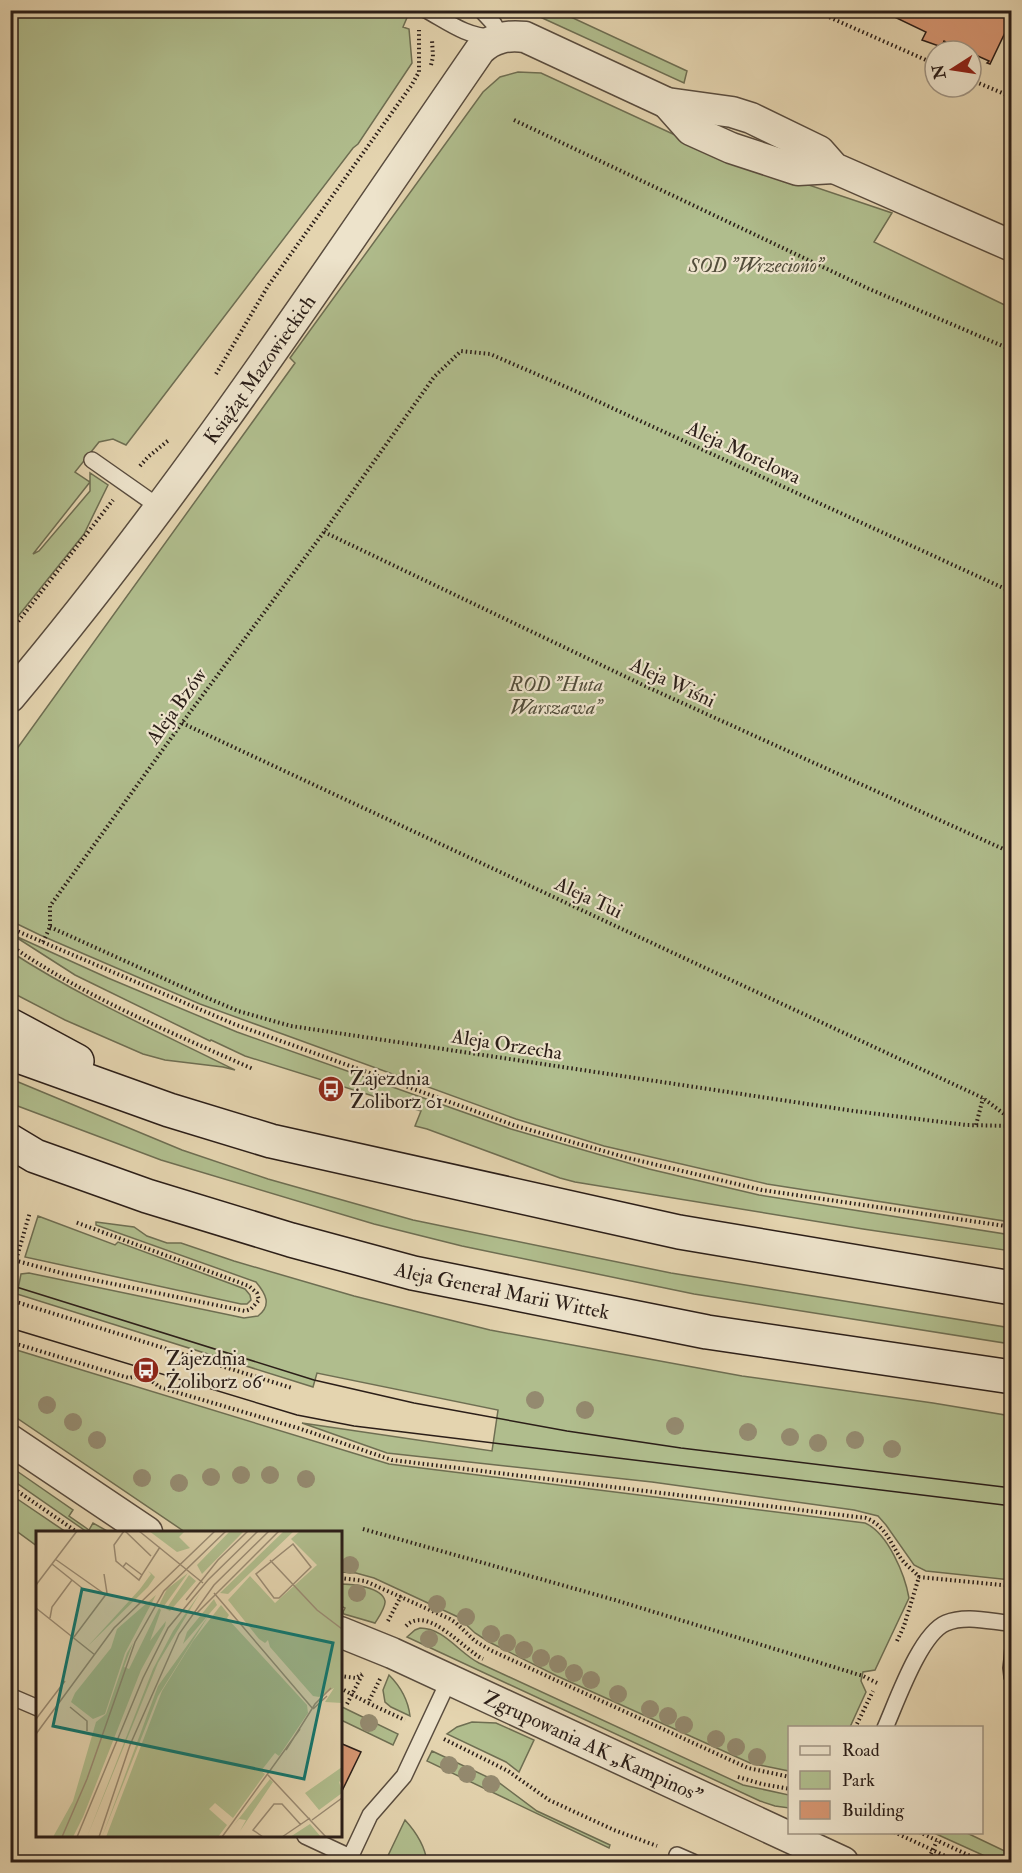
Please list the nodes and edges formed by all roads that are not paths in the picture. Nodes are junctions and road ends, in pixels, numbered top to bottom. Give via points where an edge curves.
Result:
1 (481, 10) edge
2 (428, 17) edge
3 (501, 37) junction
4 (1011, 246) edge
5 (93, 460) dead end
6 (159, 507) junction
7 (10, 697) edge
8 (10, 1025) edge
9 (10, 1053) edge
10 (169, 1110) junction
11 (19, 1148) edge
12 (1011, 1288) edge
13 (1011, 1377) edge
14 (10, 1440) edge
15 (144, 1531) edge
16 (1007, 1623) dead end
17 (342, 1633) edge
18 (449, 1680) junction
19 (10, 1696) edge
20 (36, 1707) edge
21 (886, 1726) edge
22 (307, 1837) edge
23 (677, 1855) road end
24 (349, 1860) edge
25 (693, 1863) edge
26 (843, 1863) edge

1 - 3 lane
2 - 3 lane via 468,34
3 - 4 street via 525,37 668,103 751,118 819,151 834,168
3 - 6 street, Książąt Mazowieckich via 480,50 216,432
5 - 6 lane
6 - 7 street, Książąt Mazowieckich via 54,646
8 - 10 main road
9 - 10 main road
10 - 12 main road via 271,1141 679,1232
11 - 13 main road, Aleja Generał Marii Wittek via 147,1196 413,1273 706,1332
14 - 15 street
16 - 21 lane via 965,1619 936,1630 913,1665
17 - 18 street, Zgrupowania AK „Kampinos”
18 - 24 lane via 404,1776 370,1815
18 - 26 street, Zgrupowania AK „Kampinos”
19 - 20 lane
22 - 24 lane
23 - 25 lane

